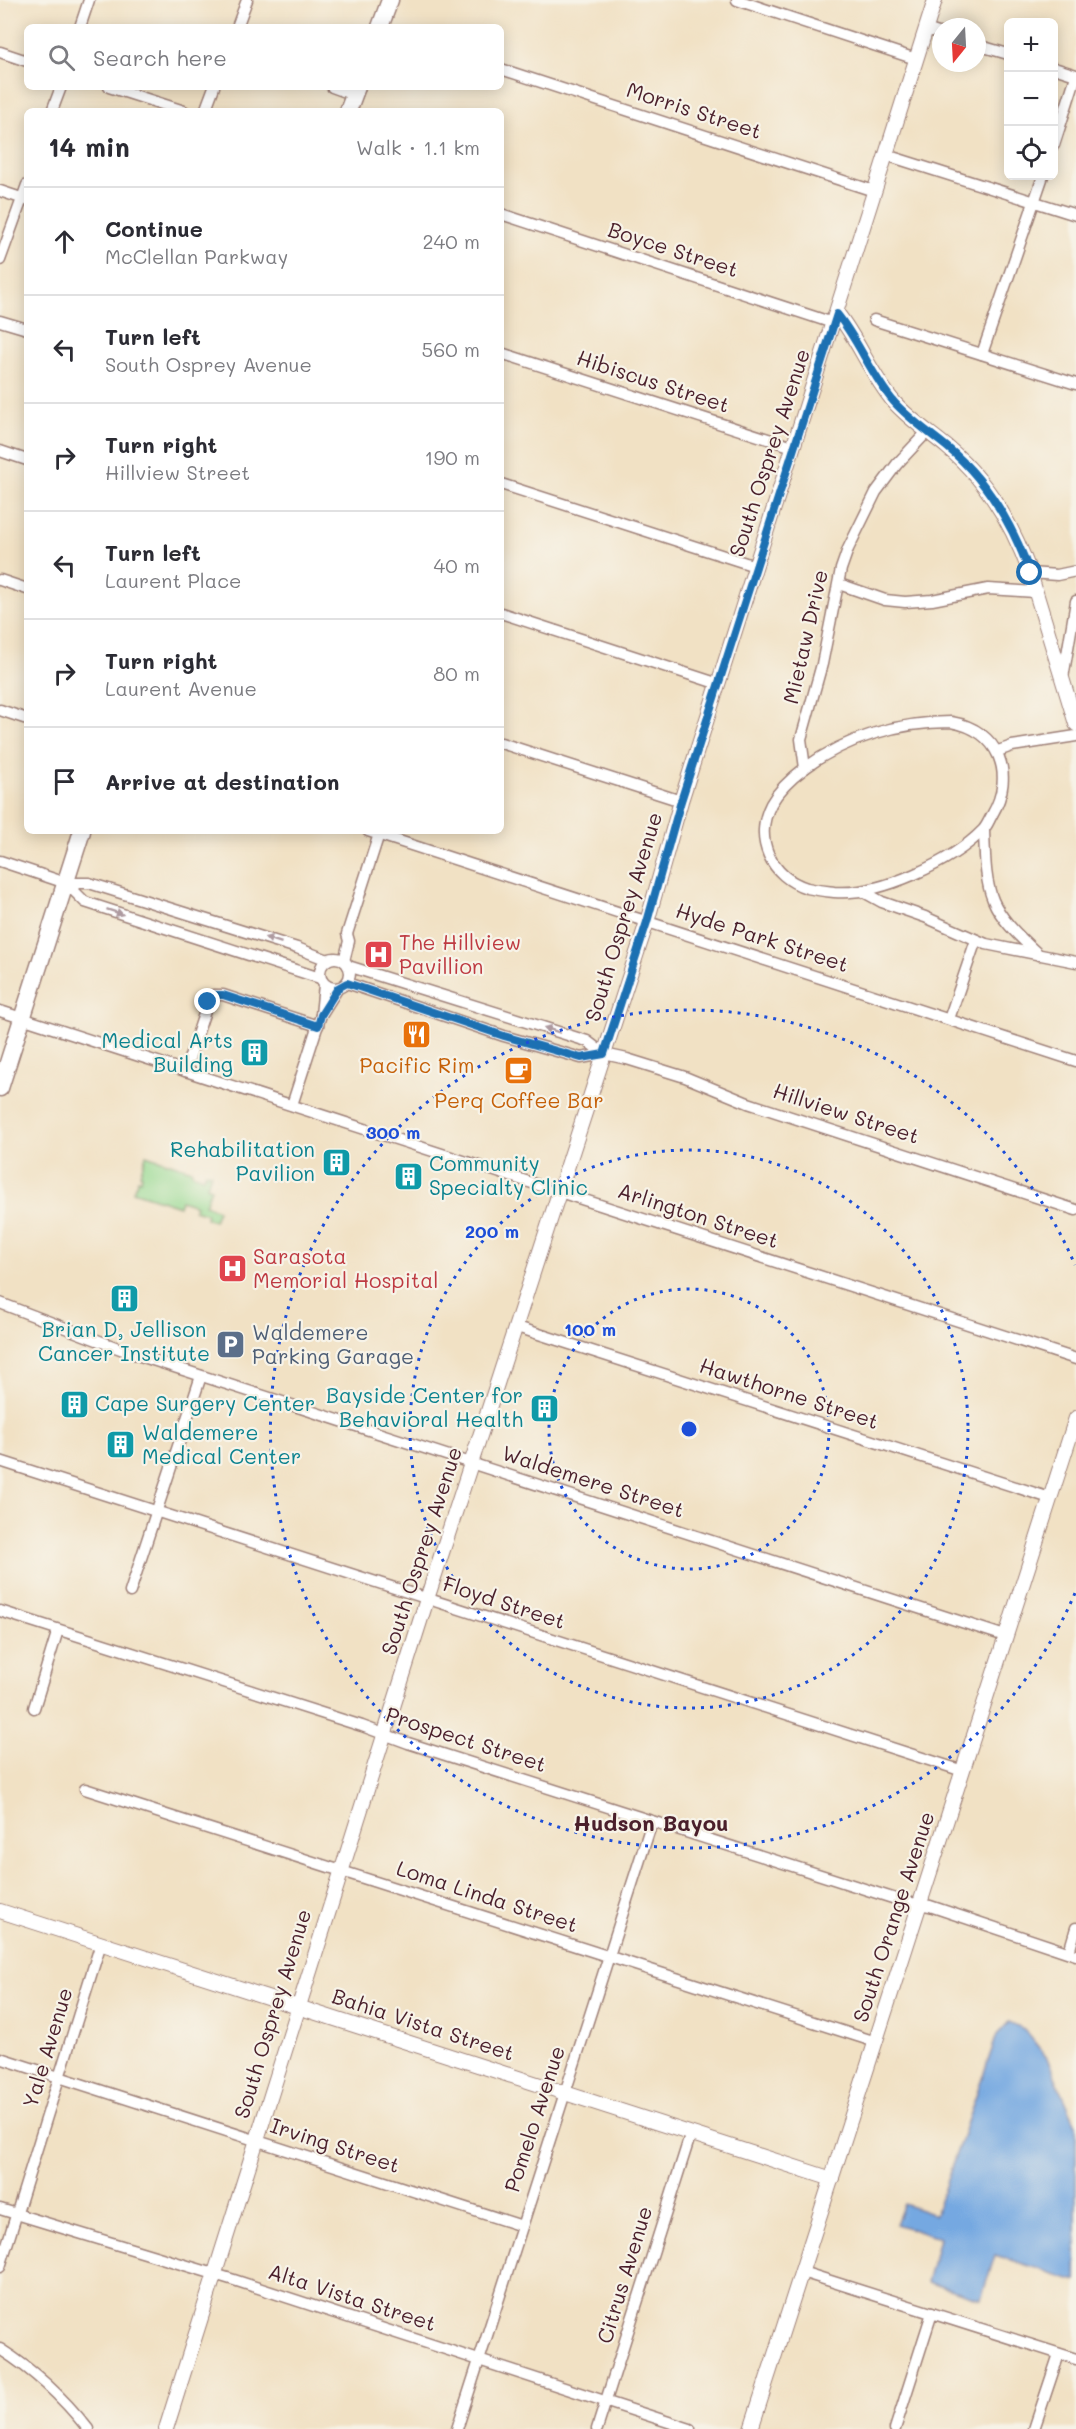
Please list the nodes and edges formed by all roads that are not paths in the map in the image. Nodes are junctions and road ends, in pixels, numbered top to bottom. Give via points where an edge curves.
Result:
1 (89, 0) edge
2 (247, 0) edge
3 (390, 0) edge
4 (737, 0) edge
5 (935, 0) edge
6 (81, 24) edge
7 (238, 24) edge
8 (381, 24) edge
9 (926, 29) junction
10 (932, 31) edge
11 (986, 48) edge
12 (0, 52) edge
13 (1004, 53) edge
14 (916, 58) junction
15 (24, 60) edge
16 (504, 70) edge
17 (1058, 70) edge
18 (1076, 76) edge
19 (60, 90) edge
20 (118, 90) edge
21 (213, 90) edge
22 (356, 91) edge
23 (53, 108) edge
24 (175, 108) edge
25 (206, 108) edge
26 (349, 108) edge
27 (1058, 130) edge
28 (886, 155) junction
29 (1042, 180) edge
30 (0, 191) edge
31 (874, 191) junction
32 (24, 199) edge
33 (24, 201) edge
34 (1034, 201) junction
35 (504, 215) edge
36 (1076, 215) edge
37 (0, 260) edge
38 (835, 318) junction
39 (874, 320) dead end
40 (0, 321) edge
41 (24, 328) edge
42 (504, 354) edge
43 (982, 354) junction
44 (1076, 384) edge
45 (927, 432) junction
46 (793, 447) junction
47 (0, 451) edge
48 (24, 459) edge
49 (504, 485) edge
50 (755, 566) junction
51 (1076, 571) edge
52 (1030, 573) junction
53 (0, 580) edge
54 (839, 584) junction
55 (24, 588) edge
56 (1035, 592) junction
57 (1076, 601) edge
58 (504, 614) edge
59 (1062, 680) junction
60 (719, 684) junction
61 (0, 710) edge
62 (24, 718) edge
63 (1076, 724) edge
64 (1076, 736) edge
65 (504, 744) edge
66 (998, 752) junction
67 (805, 768) junction
68 (681, 801) junction
69 (984, 830) junction
70 (81, 834) edge
71 (373, 834) edge
72 (376, 834) edge
73 (0, 861) edge
74 (66, 883) junction
75 (862, 891) junction
76 (647, 922) junction
77 (976, 940) junction
78 (1040, 956) junction
79 (338, 961) junction
80 (1076, 962) edge
81 (322, 981) junction
82 (342, 986) junction
83 (0, 1011) edge
84 (22, 1018) junction
85 (949, 1019) junction
86 (320, 1020) junction
87 (604, 1054) junction
88 (1076, 1061) edge
89 (185, 1071) junction
90 (0, 1088) edge
91 (292, 1106) junction
92 (560, 1192) junction
93 (1076, 1210) edge
94 (0, 1303) edge
95 (517, 1327) junction
96 (1076, 1359) edge
97 (201, 1376) junction
98 (1076, 1418) edge
99 (0, 1461) edge
100 (472, 1463) junction
101 (1050, 1498) junction
102 (156, 1511) junction
103 (130, 1592) dead end
104 (427, 1599) junction
105 (0, 1611) edge
106 (58, 1630) junction
107 (1005, 1636) junction
108 (34, 1708) dead end
109 (384, 1734) junction
110 (963, 1771) junction
111 (85, 1789) dead end
112 (652, 1822) junction
113 (341, 1870) junction
114 (920, 1905) junction
115 (0, 1911) edge
116 (1076, 1928) edge
117 (101, 1943) junction
118 (1072, 1953) edge
119 (608, 1956) junction
120 (297, 2007) junction
121 (876, 2042) junction
122 (0, 2058) edge
123 (59, 2077) junction
124 (564, 2092) junction
125 (691, 2133) junction
126 (256, 2141) junction
127 (832, 2179) junction
128 (0, 2209) edge
129 (17, 2214) junction
130 (522, 2226) junction
131 (0, 2267) edge
132 (802, 2272) junction
133 (214, 2275) junction
134 (932, 2313) junction
135 (0, 2349) edge
136 (1059, 2354) junction
137 (1076, 2359) edge
138 (479, 2360) junction
139 (606, 2402) junction
140 (88, 2429) edge
141 (166, 2429) edge
142 (457, 2429) edge
143 (597, 2429) edge
144 (690, 2429) edge
145 (752, 2429) edge
146 (895, 2429) edge
147 (1034, 2429) edge

1 - 6 street
2 - 7 street
3 - 8 main road
4 - 14 street
5 - 9 street, South Osprey Avenue
9 - 10 street
9 - 14 street, South Osprey Avenue
11 - 13 street
12 - 15 street
14 - 28 street, South Osprey Avenue
16 - 31 street, Morris Street
17 - 18 street
18 - 27 street
19 - 23 street
20 - 24 street
21 - 25 street
22 - 26 main road
28 - 31 street, South Osprey Avenue
28 - 34 street
29 - 34 street
30 - 32 street
31 - 38 street, South Osprey Avenue
33 - 37 street
34 - 36 street
34 - 43 street
35 - 38 street, Boyce Street
38 - 45 street via 851,332 887,394
38 - 46 street, South Osprey Avenue
39 - 43 street
40 - 41 street
42 - 46 street, Hibiscus Street
43 - 44 street
45 - 52 street via 961,459 987,491 1012,531
45 - 54 street, Mietaw Drive via 885,478 866,508 848,549
46 - 50 street, South Osprey Avenue
47 - 48 street
49 - 50 street
50 - 60 street, South Osprey Avenue
51 - 52 street via 1057,575
52 - 56 street
53 - 55 street
54 - 56 street via 885,600 905,602 988,589
54 - 67 street, Mietaw Drive via 801,739
56 - 59 street
57 - 59 street
58 - 60 street
59 - 63 street
60 - 68 street, South Osprey Avenue
61 - 62 street
64 - 66 street via 1012,746
65 - 68 street
66 - 67 street via 970,728 951,722 928,723 858,739
66 - 69 street via 1004,771 1003,789
67 - 75 street via 779,792 767,815 770,861 778,871 806,888
68 - 76 street, South Osprey Avenue
69 - 75 street via 922,871
69 - 78 street via 985,876 991,898 1006,923
70 - 74 main road
71 - 79 street
72 - 76 street, Hyde Park Street
73 - 74 street, Hillview Street
79 -> 74 street, Hillview Street via 89,883
74 -> 81 street, Hillview Street via 85,902
74 - 84 main road
75 - 77 street
76 - 85 street, Hyde Park Street
76 - 87 street, South Osprey Avenue
77 - 78 street
77 - 85 street
78 - 80 street
79 - 81 street via 321,967
79 - 82 street via 350,978
87 -> 79 street, Hillview Street via 587,1041
81 - 82 street via 330,988
81 - 86 street
82 - 86 street
82 - 87 street, Hillview Street via 581,1058
83 - 84 street, Arlington Street
84 - 89 street, Arlington Street
84 - 90 main road
85 - 88 street, Hyde Park Street
86 - 89 street via 213,995
86 - 91 street
87 - 92 street, South Osprey Avenue
87 - 93 street, Hillview Street via 685,1077 748,1103
89 - 91 street, Arlington Street
91 - 92 street, Arlington Street
92 - 95 street, South Osprey Avenue
92 - 96 street, Arlington Street
94 - 97 street, Waldemere Street
95 - 100 street, South Osprey Avenue
95 - 101 street, Hawthorne Street
97 - 100 street, Waldemere Street
97 - 102 street
98 - 101 street, South Orange Avenue
99 - 102 street, Floyd Street
100 - 104 street, South Osprey Avenue
100 - 107 street, Waldemere Street
101 - 107 street, South Orange Avenue
102 - 103 street
102 - 104 street, Floyd Street
104 - 109 street, South Osprey Avenue
104 - 110 street, Floyd Street
105 - 106 street, Prospect Street
106 - 108 street
106 - 109 street, Prospect Street
107 - 110 street, South Orange Avenue
109 - 112 street, Prospect Street
109 - 113 street, South Osprey Avenue
110 - 114 street, South Orange Avenue
111 - 113 street, Loma Linda Street
112 - 114 street, Prospect Street
112 - 119 street, Pomelo Avenue
113 - 119 street, Loma Linda Street
113 - 120 street, South Osprey Avenue
114 - 118 street, Prospect Street
114 - 121 street, South Orange Avenue
115 - 117 street, Bahia Vista Street
116 - 118 street
117 - 120 street, Bahia Vista Street
117 - 123 street, Yale Avenue
119 - 121 street, Loma Linda Street
119 - 124 street, Pomelo Avenue
120 - 124 street, Bahia Vista Street
120 - 126 street, South Osprey Avenue
121 - 127 street, South Orange Avenue
122 - 123 street, Irving Street
123 - 126 street, Irving Street
123 - 129 street, Yale Avenue
124 - 125 street, Bahia Vista Street
124 - 130 street, Pomelo Avenue
125 - 127 street, Bahia Vista Street
125 - 139 street, Citrus Avenue
126 - 130 street, Irving Street
126 - 133 street, South Osprey Avenue
127 - 132 street, South Orange Avenue
128 - 129 street, Alta Vista Street
129 - 131 street, Yale Avenue
129 - 133 street, Alta Vista Street
130 - 138 street, Pomelo Avenue
132 - 134 street
132 - 145 street, South Orange Avenue
133 - 138 street, Alta Vista Street
133 - 141 street, South Osprey Avenue
134 - 136 street
134 - 146 street
135 - 140 street via 41,2377
136 - 137 street
136 - 147 street
138 - 139 street, Alta Vista Street
138 - 142 street, Pomelo Avenue
139 - 143 street, Citrus Avenue
139 - 144 street, Alta Vista Street

